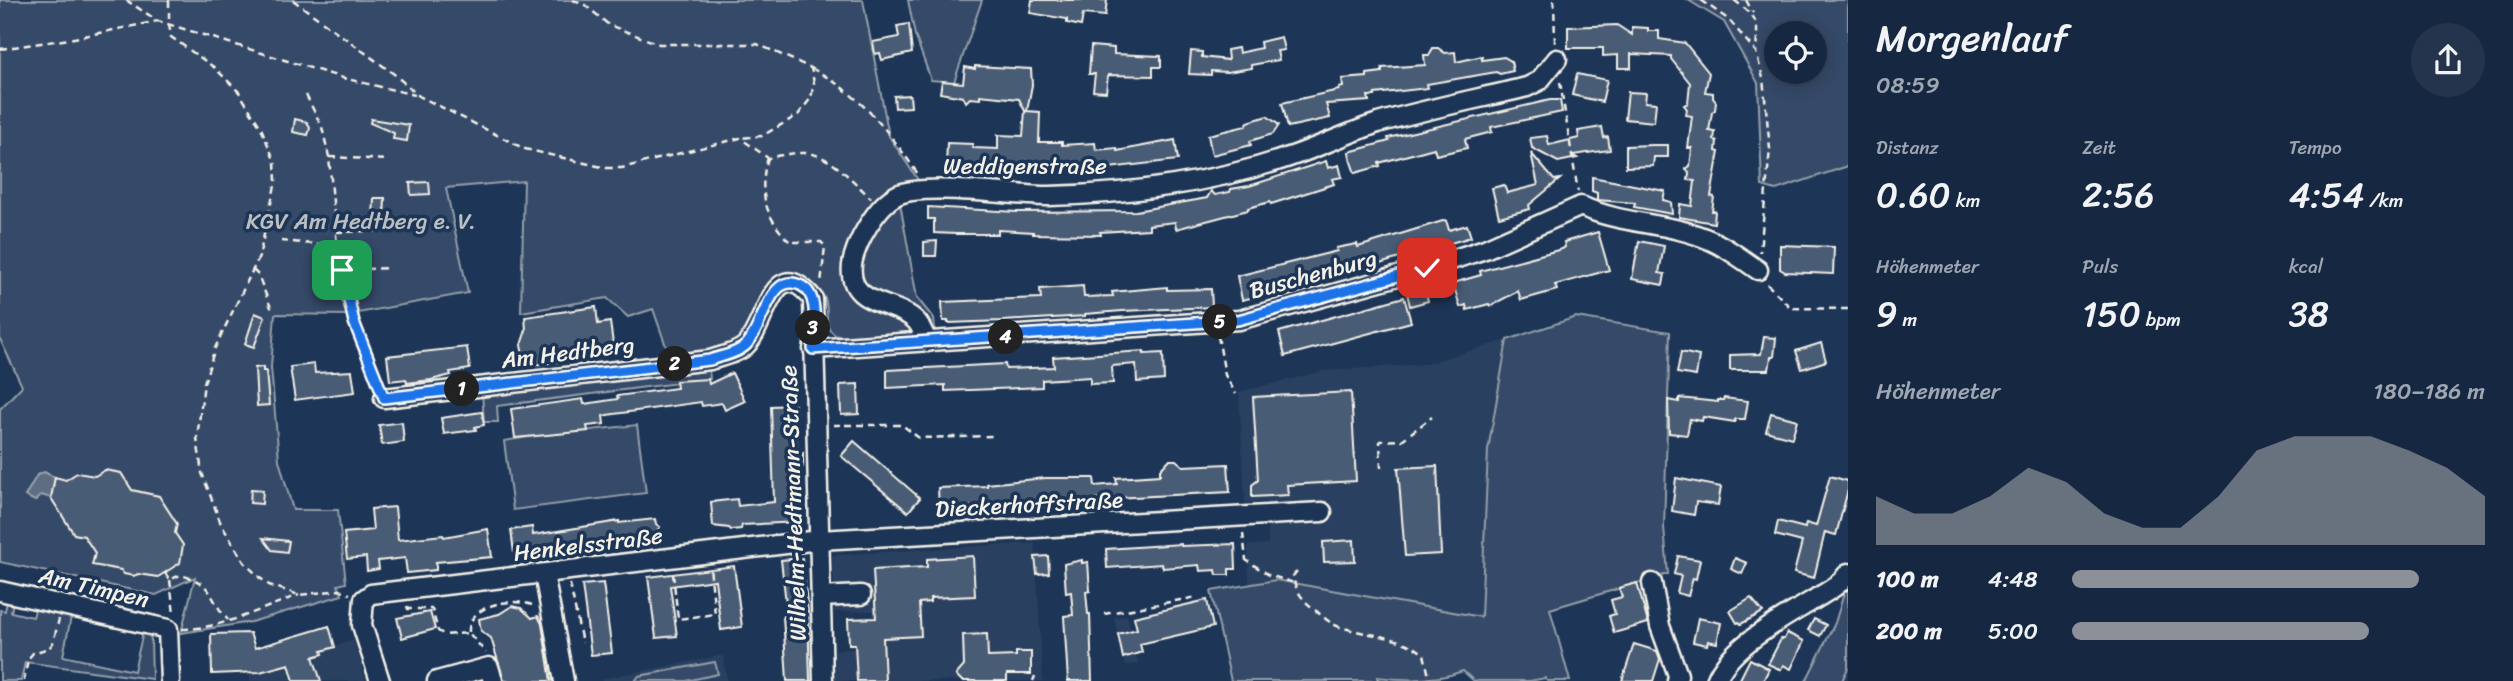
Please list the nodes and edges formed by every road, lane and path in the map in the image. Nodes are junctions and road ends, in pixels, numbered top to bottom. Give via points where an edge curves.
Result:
1 (126, 0) edge
2 (169, 0) edge
3 (293, 0) edge
4 (573, 0) edge
5 (1701, 0) edge
6 (1734, 0) edge
7 (1746, 0) edge
8 (1754, 15) junction
9 (159, 21) junction
10 (169, 24) junction
11 (0, 49) edge
12 (1756, 52) junction
13 (1557, 59) dead end
14 (811, 68) junction
15 (306, 95) dead end
16 (419, 96) junction
17 (1563, 96) dead end
18 (740, 138) junction
19 (329, 158) junction
20 (768, 158) junction
21 (388, 160) dead end
22 (1576, 175) dead end
23 (920, 190) junction
24 (881, 207) junction
25 (406, 230) dead end
26 (336, 232) junction
27 (281, 241) dead end
28 (337, 246) junction
29 (388, 268) dead end
30 (253, 270) junction
31 (342, 270) junction
32 (1758, 270) junction
33 (808, 292) junction
34 (1848, 309) edge
35 (272, 310) dead end
36 (1216, 322) junction
37 (928, 342) junction
38 (813, 349) junction
39 (1236, 394) dead end
40 (384, 398) joint
41 (1432, 417) dead end
42 (816, 425) junction
43 (993, 436) dead end
44 (1381, 468) dead end
45 (1322, 512) dead end
46 (819, 540) junction
47 (1244, 545) dead end
48 (708, 553) junction
49 (671, 558) junction
50 (1297, 570) dead end
51 (568, 571) junction
52 (165, 573) dead end
53 (1848, 573) edge
54 (544, 574) junction
55 (170, 580) junction
56 (1294, 583) junction
57 (1652, 583) dead end
58 (0, 591) edge
59 (406, 591) junction
60 (299, 594) junction
61 (861, 595) dead end
62 (821, 597) junction
63 (1197, 597) dead end
64 (174, 598) dead end
65 (364, 599) junction
66 (61, 605) junction
67 (408, 610) junction
68 (551, 614) junction
69 (1104, 614) dead end
70 (408, 615) dead end
71 (228, 620) junction
72 (168, 629) junction
73 (468, 632) junction
74 (582, 643) dead end
75 (491, 674) edge
76 (1035, 676) dead end
77 (24, 681) edge
78 (170, 681) edge
79 (380, 681) edge
80 (437, 681) edge
81 (564, 681) edge
82 (823, 681) edge
83 (1033, 681) edge
84 (1430, 681) edge
85 (1677, 681) edge
86 (1716, 681) edge

1 - 9 path
2 - 10 path
3 - 16 path
4 - 14 path via 609,25 659,44 757,44
5 - 12 path via 1729,20
6 - 8 path
7 - 8 path
8 - 12 path
9 - 10 path
9 - 11 path
10 - 16 path via 343,78
10 - 30 path via 171,37 215,68 239,92 275,162 270,213
12 - 32 path via 1770,149
13 - 23 street, Weddigenstraße via 1539,81 1527,87 1386,121 1290,157 1195,182 1049,196
14 - 18 path via 811,98 798,115 762,136
14 - 23 path via 833,79 875,117 921,179
15 - 19 path via 322,127
16 - 18 path via 525,149 606,168 622,169
17 - 22 path
18 - 20 path
19 - 21 path
19 - 26 path
20 - 24 path via 803,152 818,156
20 - 33 path via 762,186 772,221 790,242 821,242 825,246 822,282
23 - 24 street, Weddigenstraße via 898,195
24 - 37 street via 852,263 856,284 872,300 918,323
25 - 26 path
26 - 28 path
27 - 28 path
28 - 31 path
29 - 31 path
30 - 35 path
30 - 60 path via 215,348 204,383 198,456 221,524 244,562 269,585
31 - 40 path via 354,322
32 - 34 path via 1791,308
32 - 36 street, Buschenburg via 1712,241 1581,206 1427,268 1238,320
33 - 38 street, Wilhelm-Hedtmann-Straße
33 - 40 street, Am Hedtberg via 792,283 781,285 744,348 720,357
36 - 37 street, Buschenburg
36 - 39 path via 1225,375
37 - 38 street, Buschenburg
38 - 42 street, Wilhelm-Hedtmann-Straße
41 - 44 path via 1402,440 1380,441
42 - 43 path via 902,425 919,438
42 - 46 street, Wilhelm-Hedtmann-Straße
45 - 46 street, Dieckerhoffstraße
46 - 48 street, Henkelsstraße
46 - 62 street, Wilhelm-Hedtmann-Straße
47 - 56 path via 1246,561
48 - 49 street, Henkelsstraße
48 - 49 path via 715,614 678,619
49 - 51 street, Henkelsstraße
50 - 56 path
51 - 54 street, Henkelsstraße
51 - 74 path
52 - 55 path
53 - 86 street via 1840,584 1776,622 1726,660
54 - 59 street, Henkelsstraße
54 - 68 street
55 - 64 path
55 - 71 path via 180,575 199,580
56 - 84 path via 1309,605 1332,623 1414,646 1424,654
57 - 85 street
58 - 66 street, Am Timpen
59 - 65 street, Henkelsstraße via 371,594
59 - 67 path
60 - 65 path via 340,590
60 - 71 path
61 - 62 street
62 - 82 street, Wilhelm-Hedtmann-Straße
63 - 69 path
65 - 79 street via 362,625
66 - 72 street, Am Timpen
66 - 77 path via 53,643 28,659
67 - 70 path
67 - 73 path via 432,610 438,631 445,635
68 - 73 path via 527,603 499,604 474,614
68 - 81 street
71 - 72 path via 200,629
72 - 78 street, Am Timpen
73 - 75 path via 485,652
75 - 80 street
76 - 83 path

